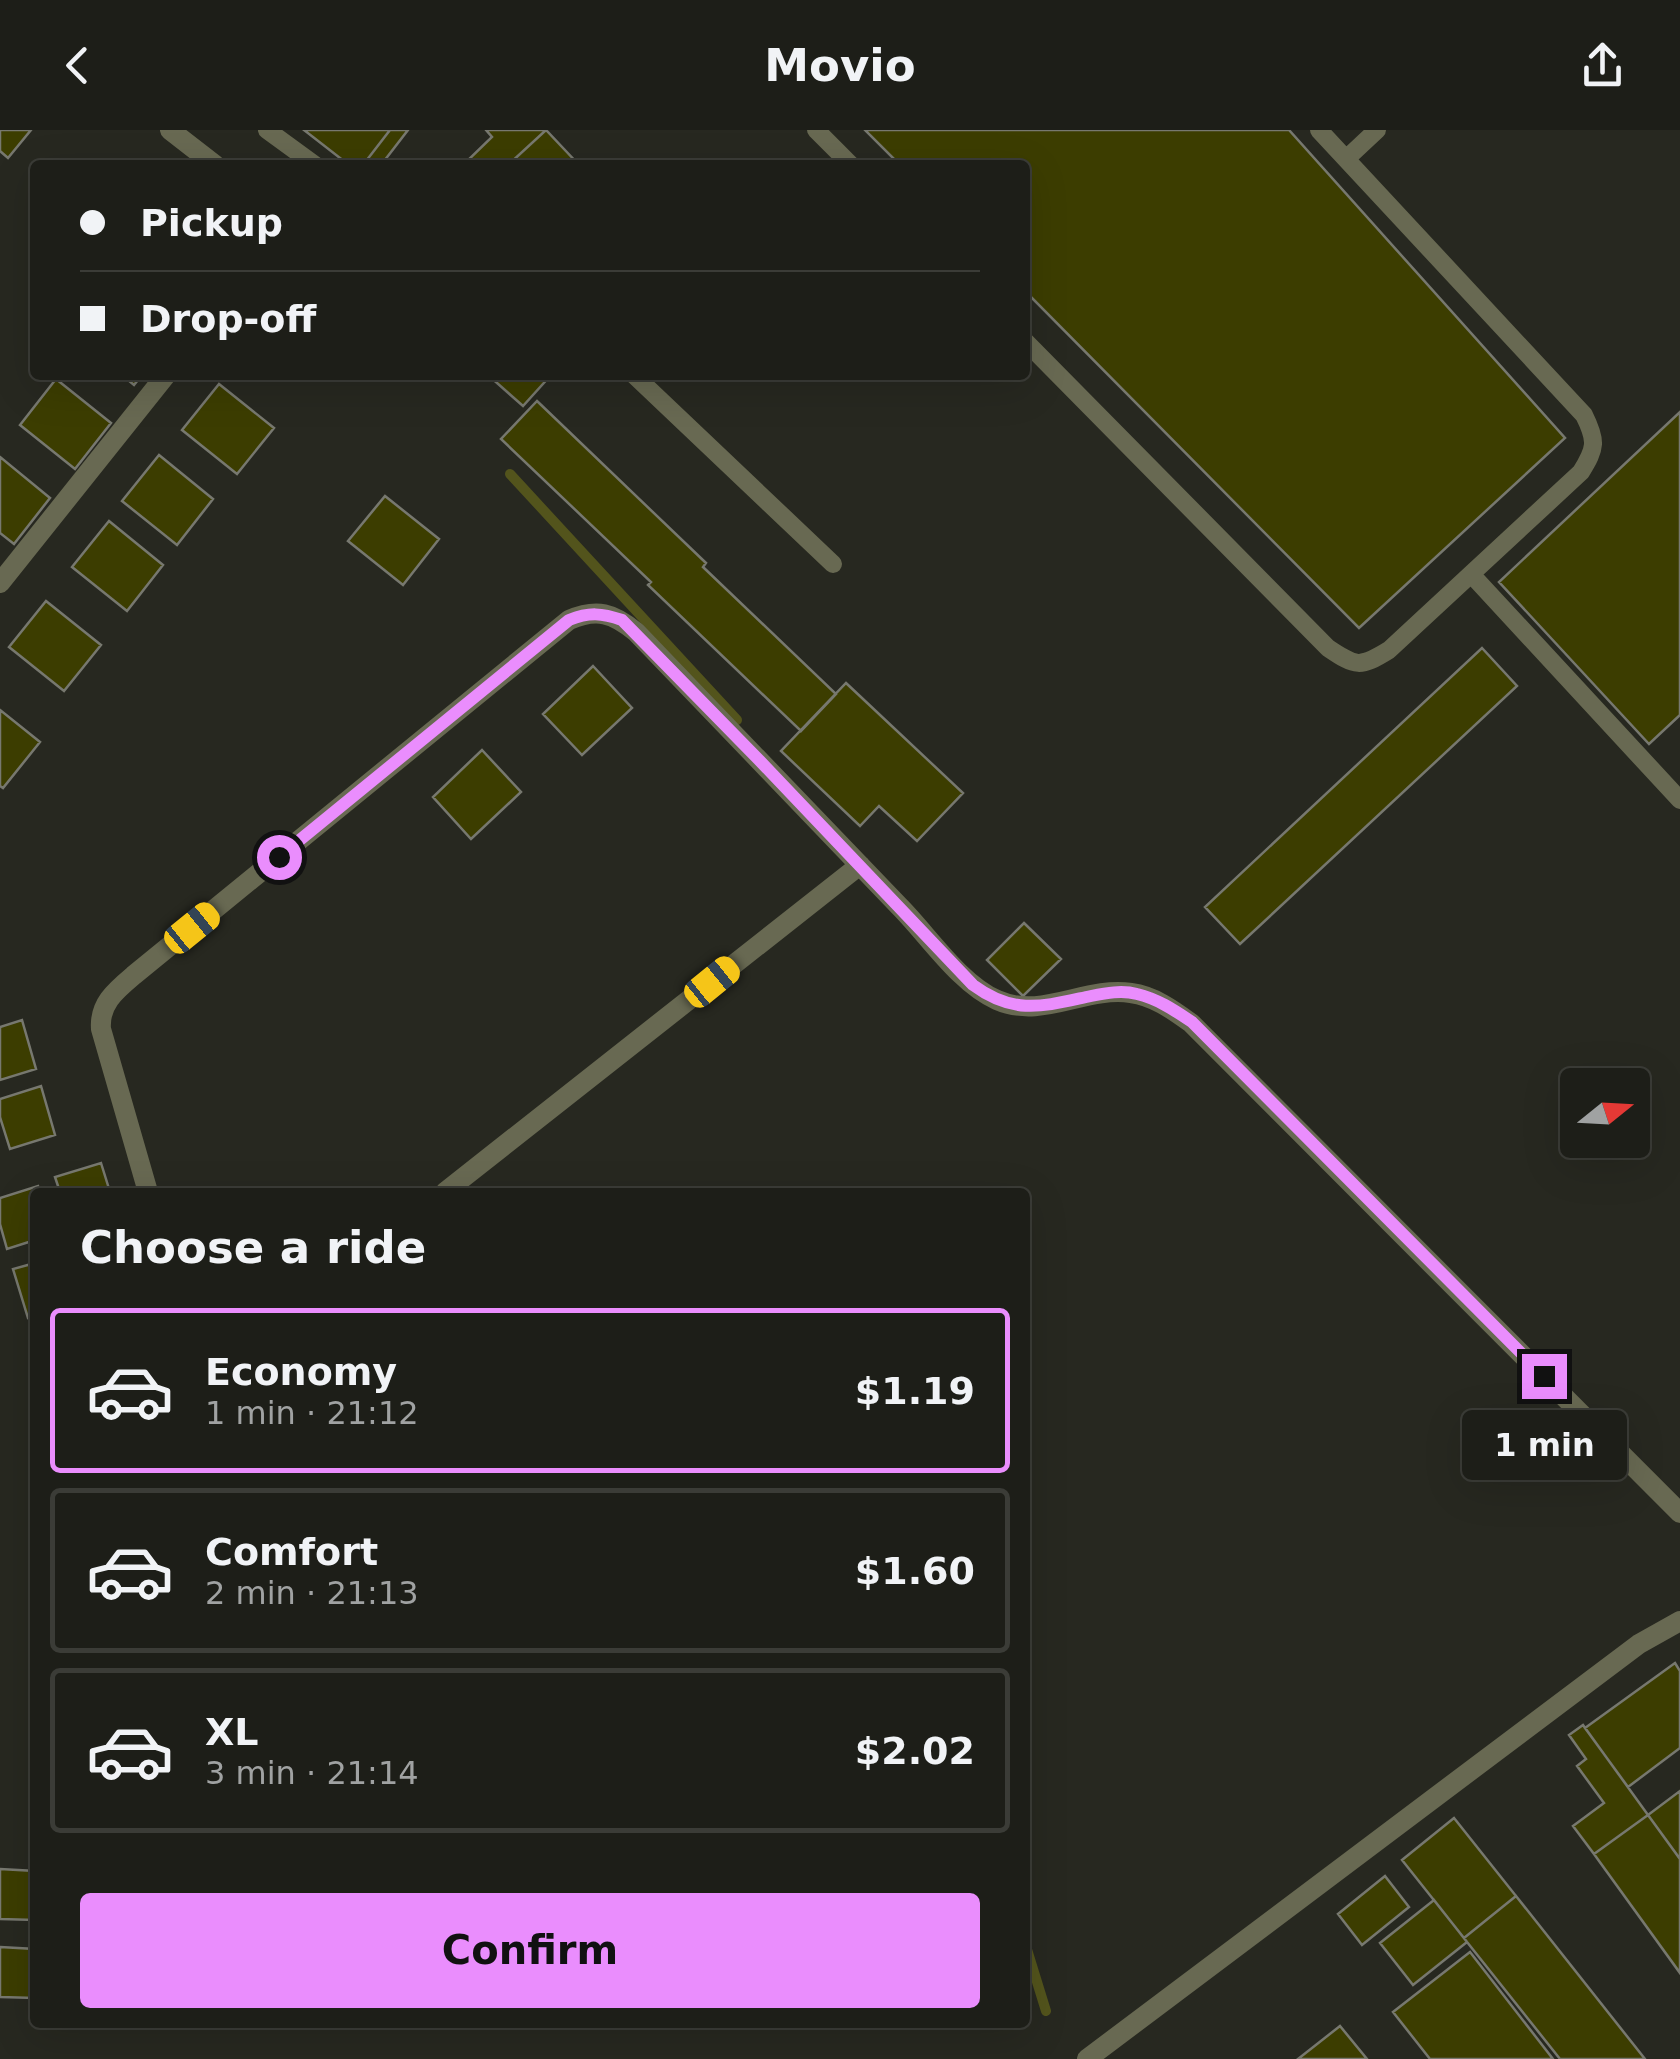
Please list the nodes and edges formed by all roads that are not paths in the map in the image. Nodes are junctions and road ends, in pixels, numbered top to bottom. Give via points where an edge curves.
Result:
1 (170, 130) edge
2 (267, 130) edge
3 (816, 130) edge
4 (1319, 130) edge
5 (1377, 130) edge
6 (1346, 159) junction
7 (209, 160) edge
8 (308, 160) edge
9 (846, 160) edge
10 (1030, 346) edge
11 (162, 380) edge
12 (639, 380) edge
13 (833, 564) dead end
14 (1472, 574) junction
15 (0, 583) edge
16 (1680, 800) edge
17 (860, 865) junction
18 (147, 1188) edge
19 (450, 1188) edge
20 (1680, 1513) edge
21 (1680, 1621) edge
22 (1087, 2059) edge

1 - 7 street
2 - 8 lane
3 - 9 lane
4 - 6 lane
5 - 6 lane
6 - 14 lane via 1584,415 1593,434 1594,452 1581,472
10 - 14 lane via 1328,648 1350,662 1369,662 1389,650
11 - 15 street
12 - 13 lane
14 - 16 lane
17 - 18 street via 622,620 586,613 569,620 108,999 101,1030
17 - 19 street
17 - 20 street via 963,975 998,1000 1046,1006 1107,992 1136,993 1192,1022
21 - 22 street via 1639,1644

